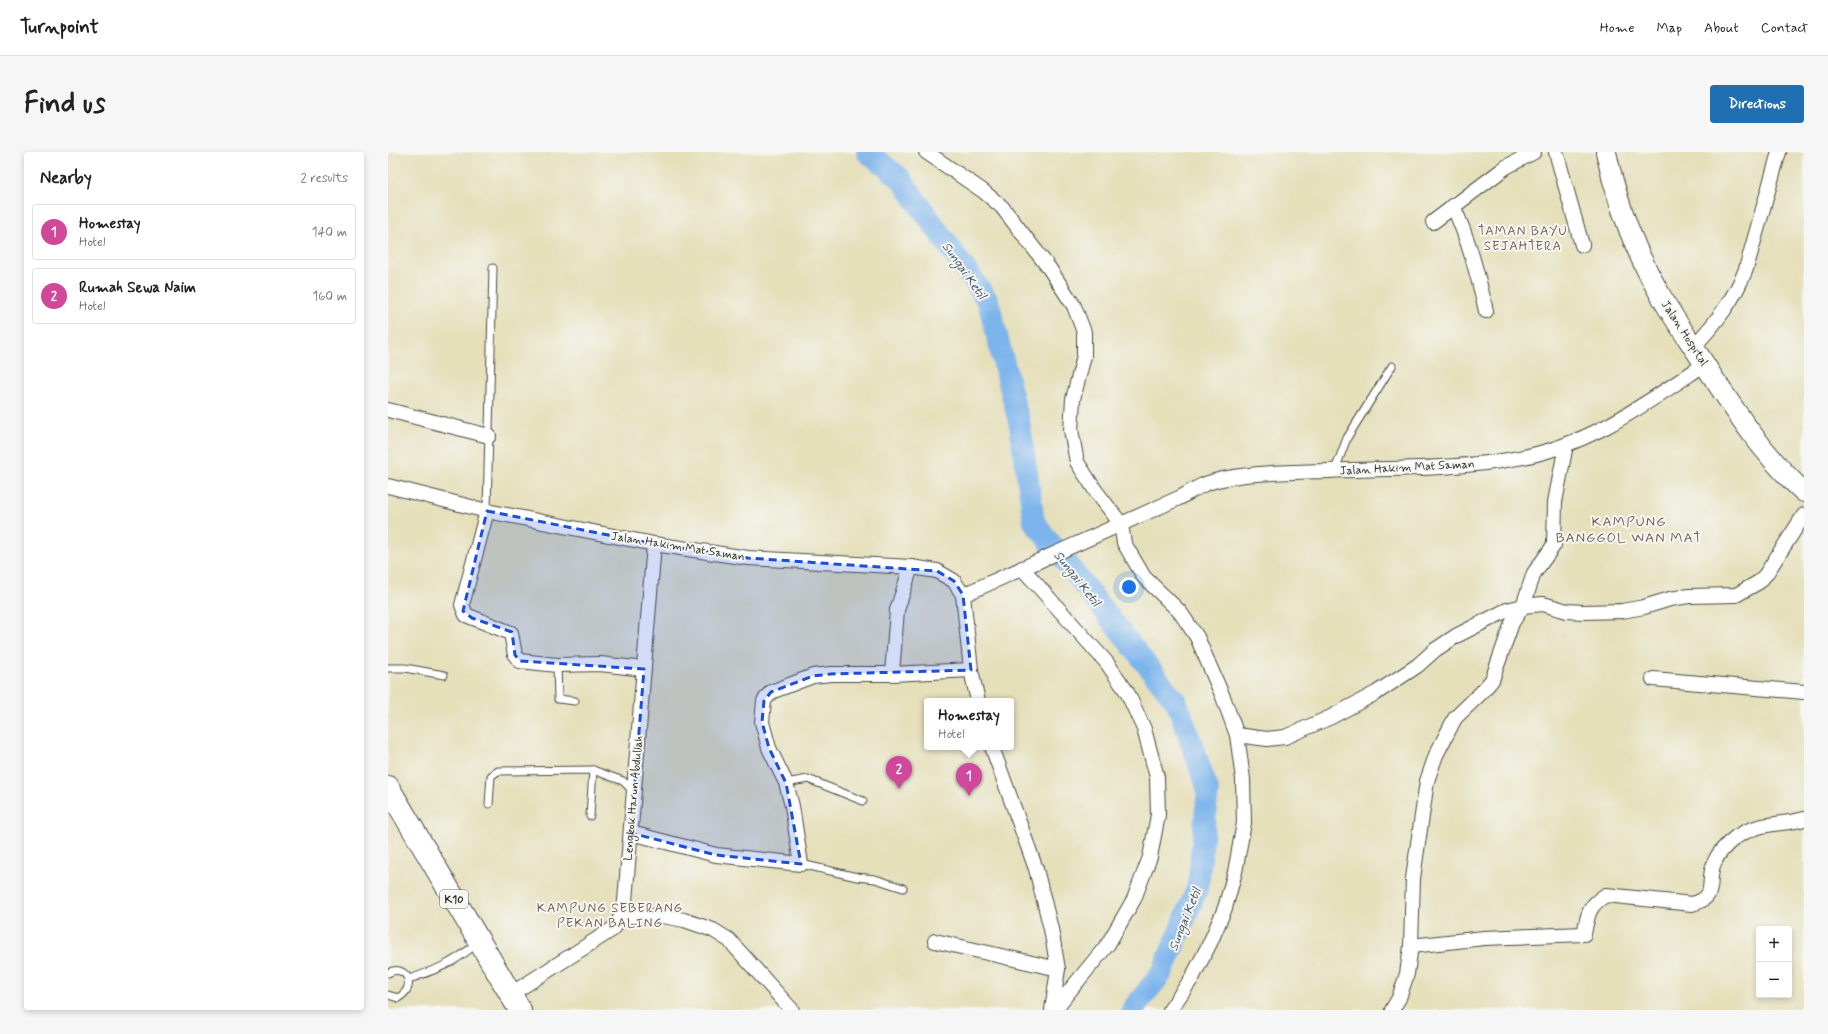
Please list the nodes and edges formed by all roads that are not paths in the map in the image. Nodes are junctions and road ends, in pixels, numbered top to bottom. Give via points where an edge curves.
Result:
1 (926, 152) edge
2 (1534, 152) edge
3 (1556, 152) edge
4 (1606, 152) edge
5 (1779, 152) edge
6 (1453, 206) junction
7 (1433, 222) dead end
8 (1582, 245) dead end
9 (493, 268) dead end
10 (1486, 311) dead end
11 (1694, 347) junction
12 (1705, 364) junction
13 (1392, 366) dead end
14 (388, 410) edge
15 (489, 436) junction
16 (1566, 445) junction
17 (1335, 470) junction
18 (388, 486) edge
19 (1804, 492) edge
20 (487, 511) junction
21 (1804, 515) edge
22 (1121, 524) junction
23 (654, 544) junction
24 (911, 567) junction
25 (1022, 568) junction
26 (963, 595) junction
27 (1523, 606) junction
28 (556, 665) junction
29 (388, 668) edge
30 (644, 669) junction
31 (971, 670) junction
32 (892, 674) junction
33 (444, 675) dead end
34 (1653, 679) dead end
35 (1804, 692) edge
36 (977, 698) edge
37 (575, 701) dead end
38 (1237, 735) junction
39 (993, 750) edge
40 (593, 770) junction
41 (786, 783) junction
42 (634, 792) junction
43 (391, 798) edge
44 (863, 801) dead end
45 (489, 804) dead end
46 (590, 816) dead end
47 (1804, 819) edge
48 (630, 833) junction
49 (801, 864) junction
50 (903, 888) dead end
51 (622, 916) junction
52 (479, 941) junction
53 (935, 941) dead end
54 (1411, 946) junction
55 (1058, 969) junction
56 (388, 973) edge
57 (409, 979) junction
58 (388, 995) edge
59 (516, 1002) edge
60 (792, 1010) edge
61 (1053, 1010) edge
62 (1170, 1010) edge
63 (1392, 1010) edge

1 - 22 street via 1002,207 1049,268 1074,306 1084,332 1084,356 1073,399 1071,430 1077,462
2 - 6 street via 1506,167
3 - 8 street
4 - 11 main road, Jalan Hospital via 1618,199 1633,241 1661,296
5 - 11 street via 1740,286 1716,324
6 - 7 street
6 - 10 street via 1475,262
9 - 15 lane
11 - 12 main road, Jalan Hospital
12 - 16 street, Jalan Hakim Mat Saman via 1615,423
12 - 19 main road, Jalan Hospital via 1734,410 1789,479
13 - 17 lane via 1347,438
14 - 15 street
15 - 20 lane
16 - 17 street, Jalan Hakim Mat Saman via 1518,458 1482,463 1443,467
16 - 27 street via 1555,502 1554,544 1534,573
17 - 22 street, Jalan Hakim Mat Saman via 1252,476 1203,485
18 - 20 street, Jalan Hakim Mat Saman
20 - 23 street, Jalan Hakim Mat Saman
20 - 28 street via 462,605 463,611 472,618 511,633 518,660
21 - 27 street via 1766,574 1759,582 1736,595 1689,596 1644,607 1601,613 1567,611 1544,604
22 - 25 street, Jalan Hakim Mat Saman
22 - 38 street via 1124,543 1144,577 1180,612 1197,637
23 - 24 street, Jalan Hakim Mat Saman via 748,558
23 - 30 street, Lengkok Harun Abdullah
24 - 26 street, Jalan Hakim Mat Saman via 937,571 954,581
24 - 32 street via 897,610
25 - 26 street, Jalan Hakim Mat Saman
25 - 61 street via 1107,663 1127,692 1144,730 1158,777 1158,816 1150,857 1134,899 1108,944
26 - 31 street
27 - 38 street via 1507,610 1456,636 1376,693 1331,717 1285,737 1267,739
27 - 54 street via 1512,623 1492,680 1455,718 1436,755 1427,781 1413,878
28 - 30 street via 600,664
28 - 37 lane via 558,699
29 - 33 lane via 405,668
30 - 42 street, Lengkok Harun Abdullah
31 - 32 street
31 - 36 street
32 - 41 street via 813,676 771,692 764,701 762,722 769,748
34 - 35 street
38 - 62 street via 1243,780 1244,823 1235,872 1225,908 1210,943 1192,978
39 - 55 street via 1036,869
40 - 42 lane via 623,781
40 - 45 lane via 498,771 491,776
40 - 46 lane
41 - 44 lane via 808,779
41 - 49 street
42 - 48 street, Lengkok Harun Abdullah
43 - 52 main road, K10
47 - 54 street via 1769,823 1735,838 1714,863 1709,894 1703,901 1692,904 1606,895 1594,902 1584,934 1484,938
48 - 49 street via 716,855
48 - 51 street, Lengkok Harun Abdullah
49 - 50 lane via 875,879
51 - 59 street, Lengkok Harun Abdullah via 613,929
51 - 60 street via 663,916 713,930 729,940
52 - 57 lane via 443,968
52 - 59 main road, K10
53 - 55 street
54 - 63 street via 1408,974
55 - 61 street
56 - 57 lane via 397,970
57 - 58 lane via 406,994 398,998

